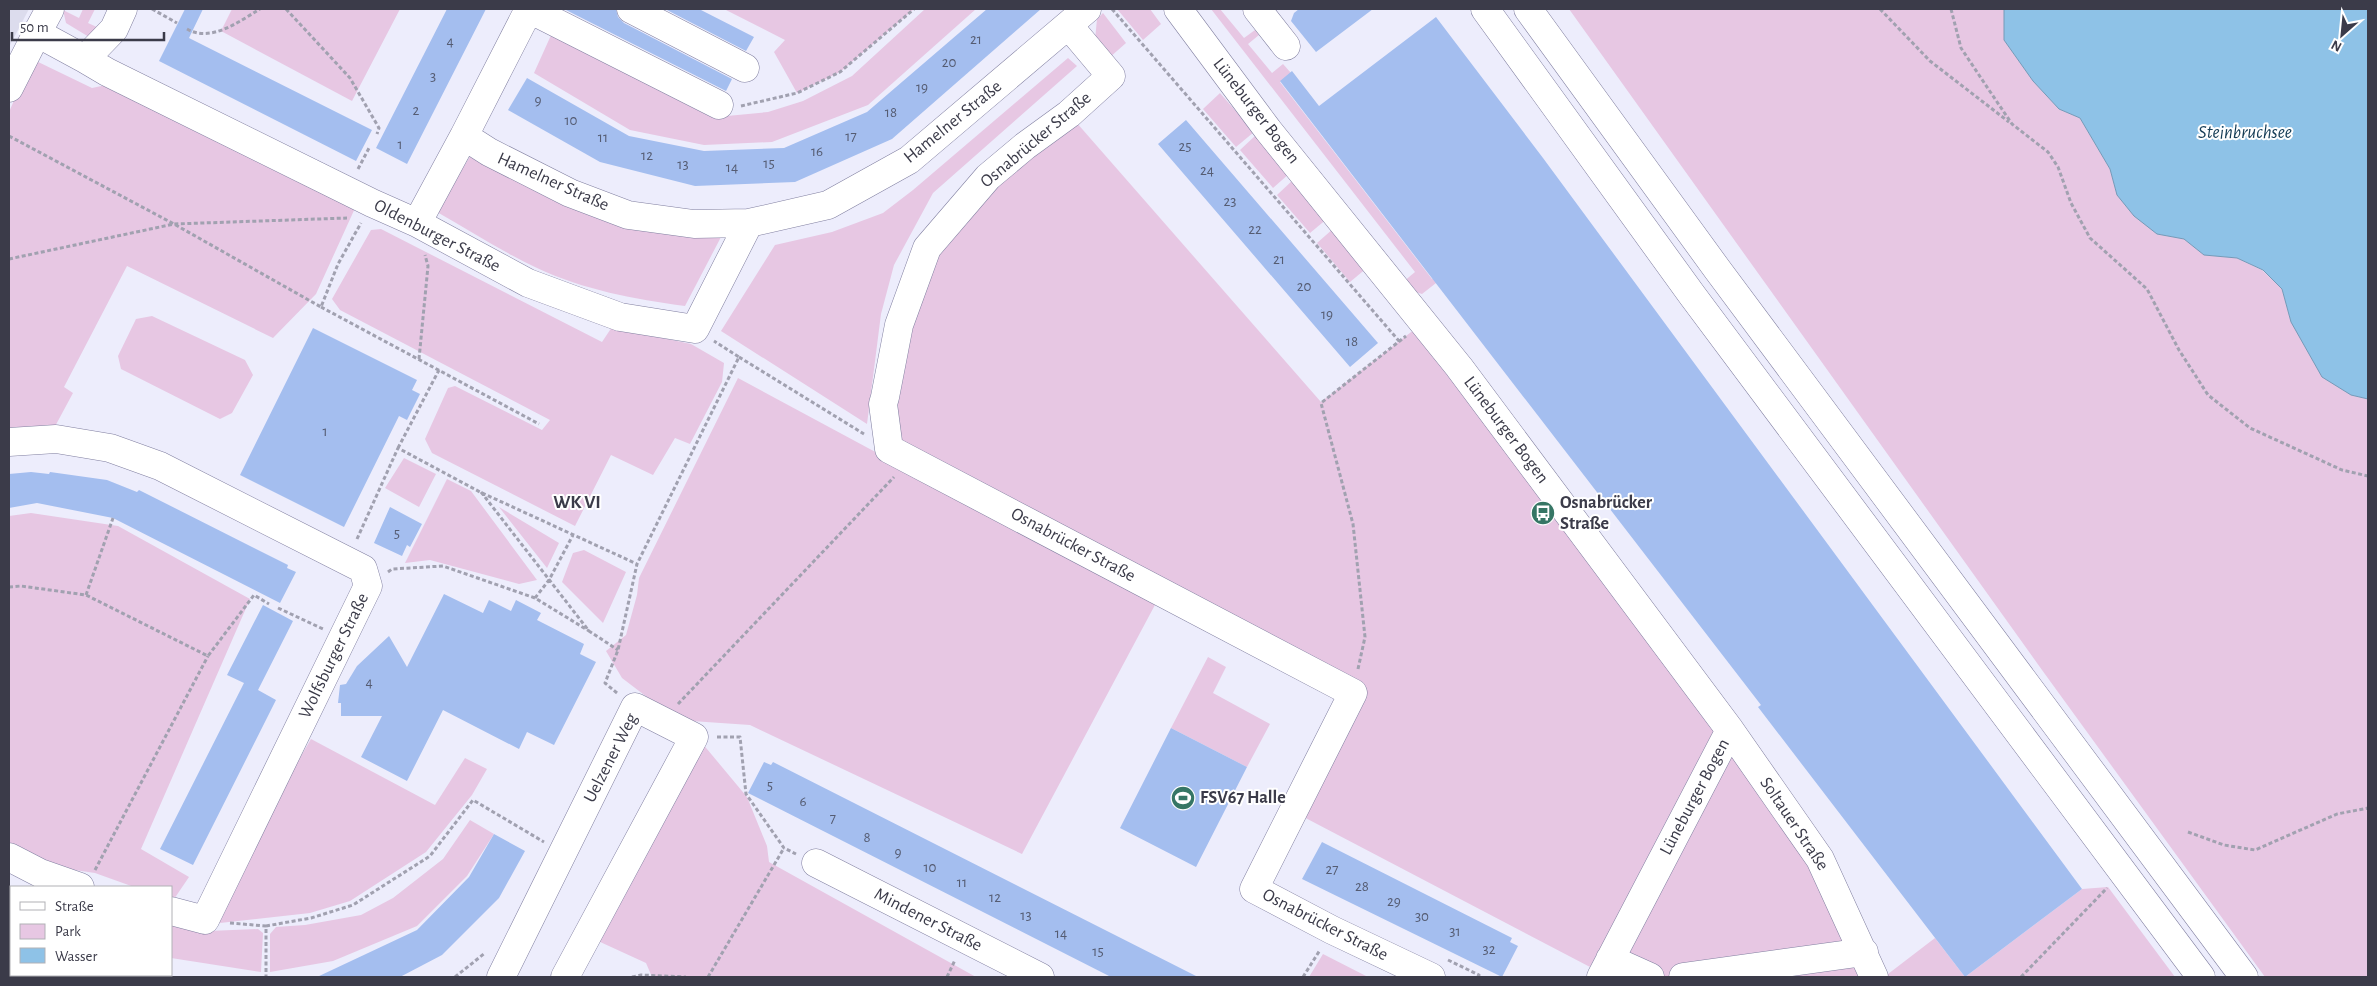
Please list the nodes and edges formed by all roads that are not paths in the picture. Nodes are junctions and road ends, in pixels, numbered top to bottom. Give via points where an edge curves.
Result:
1 (50, 9) edge
2 (123, 9) edge
3 (529, 9) edge
4 (631, 9) edge
5 (1178, 9) edge
6 (1257, 9) edge
7 (1485, 9) edge
8 (1528, 9) edge
9 (1078, 17) edge
10 (37, 33) junction
11 (1286, 46) dead end
12 (85, 59) junction
13 (745, 68) dead end
14 (9, 88) edge
15 (719, 105) road end
16 (464, 136) junction
17 (417, 222) junction
18 (749, 223) junction
19 (9, 442) edge
20 (1730, 730) junction
21 (9, 857) edge
22 (816, 863) dead end
23 (86, 883) edge
24 (172, 911) edge
25 (1864, 952) junction
26 (1605, 968) edge
27 (502, 977) edge
28 (565, 977) edge
29 (1040, 977) edge
30 (1431, 977) edge
31 (1650, 977) edge
32 (1683, 977) edge
33 (1874, 977) edge
34 (2201, 977) edge
35 (2244, 977) edge

1 - 10 main road
2 - 12 main road via 114,30
3 - 15 main road
3 - 16 main road
4 - 13 main road
5 - 20 main road, Lüneburger Bogen via 1268,130 1424,322
6 - 11 main road
7 - 34 main road via 1698,303
8 - 35 main road via 1717,270
9 - 18 main road, Hamelner Straße via 909,160 828,205
9 - 30 main road, Osnabrücker Straße via 1111,76 988,178 927,248 899,325 884,404 900,455 1353,693 1254,889
10 - 12 main road, Oldenburger Straße
10 - 14 main road
12 - 17 main road, Oldenburger Straße
16 - 17 main road
16 - 18 main road, Hamelner Straße via 570,193 628,215 694,224
17 - 18 main road, Oldenburger Straße via 528,283 620,317 695,329
19 - 24 main road, Wolfsburger Straße via 56,439 110,448 160,466 348,560 362,569 368,586 205,920
20 - 25 main road, Soltauer Straße via 1820,859
20 - 26 main road, Lüneburger Bogen
21 - 23 main road via 40,872
22 - 29 main road, Mindener Straße
25 - 32 main road
25 - 33 main road, Soltauer Straße
26 - 31 main road
27 - 28 main road, Uelzener Weg via 622,701 694,736

